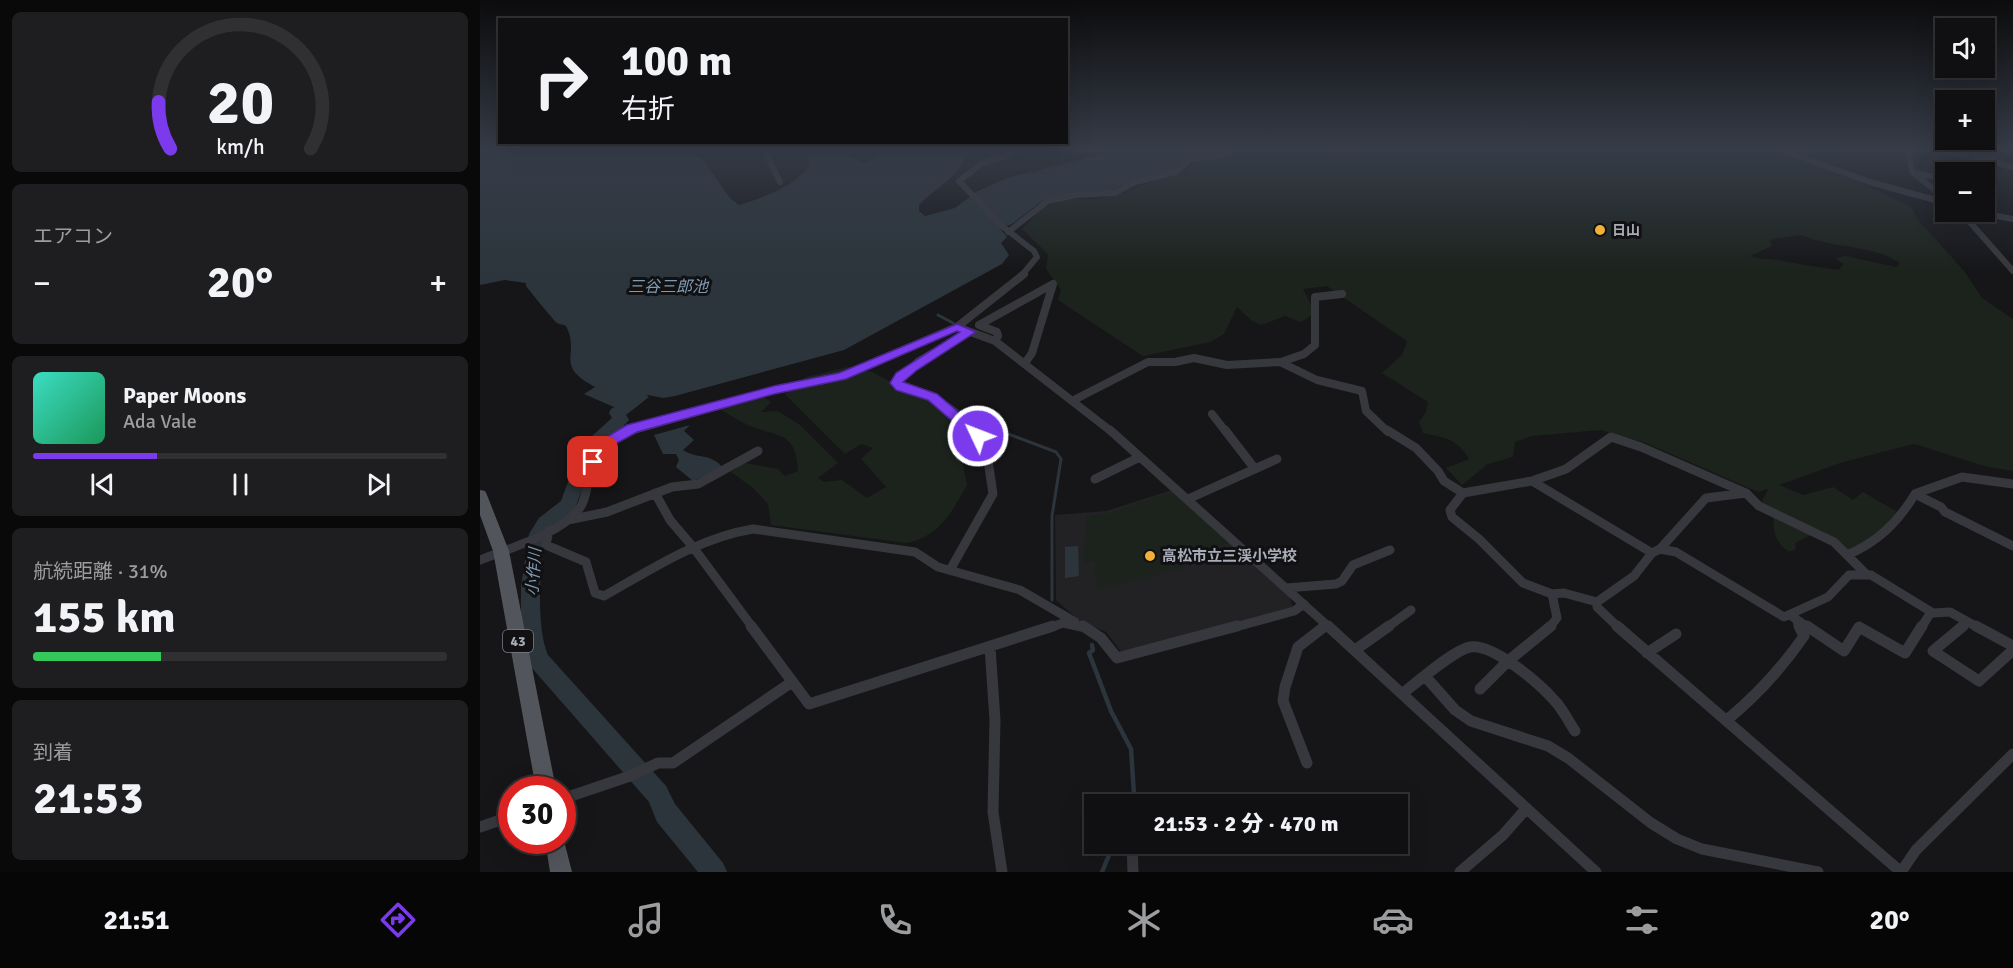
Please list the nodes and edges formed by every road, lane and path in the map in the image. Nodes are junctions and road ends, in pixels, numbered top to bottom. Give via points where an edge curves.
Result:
1 (967, 190) edge
2 (1121, 190) edge
3 (1901, 190) edge
4 (1935, 198) edge
5 (1995, 216) edge
6 (2013, 219) edge
7 (1970, 222) edge
8 (1005, 229) junction
9 (2013, 271) edge
10 (1342, 294) dead end
11 (957, 327) junction
12 (970, 332) junction
13 (995, 341) junction
14 (1280, 362) junction
15 (1025, 363) junction
16 (1072, 401) junction
17 (1212, 414) dead end
18 (758, 451) dead end
19 (1140, 457) junction
20 (1276, 459) dead end
21 (1255, 469) junction
22 (1095, 479) dead end
23 (1532, 480) junction
24 (2013, 484) edge
25 (1463, 492) junction
26 (1917, 492) dead end
27 (655, 493) junction
28 (1746, 493) junction
29 (480, 495) edge
30 (1188, 499) junction
31 (567, 520) junction
32 (546, 531) junction
33 (2013, 546) edge
34 (693, 547) junction
35 (1390, 550) dead end
36 (501, 551) junction
37 (1656, 551) junction
38 (1847, 555) junction
39 (480, 560) edge
40 (950, 570) junction
41 (1867, 575) junction
42 (1286, 588) junction
43 (1552, 594) junction
44 (1597, 602) junction
45 (1304, 604) junction
46 (1411, 610) dead end
47 (1931, 612) junction
48 (1793, 616) junction
49 (1968, 622) junction
50 (1076, 623) junction
51 (1326, 625) junction
52 (1677, 634) dead end
53 (990, 647) junction
54 (2013, 648) edge
55 (1355, 650) junction
56 (1647, 653) junction
57 (1507, 662) junction
58 (1425, 676) junction
59 (792, 682) junction
60 (1480, 688) dead end
61 (1402, 694) junction
62 (1727, 720) junction
63 (1575, 731) dead end
64 (2013, 754) edge
65 (1307, 763) dead end
66 (544, 776) edge
67 (576, 794) edge
68 (1526, 809) junction
69 (498, 821) edge
70 (480, 827) edge
71 (558, 854) edge
72 (1132, 854) edge
73 (561, 872) edge
74 (1002, 872) edge
75 (1133, 872) edge
76 (1460, 872) edge
77 (1596, 872) edge
78 (1818, 872) edge

1 - 8 street
2 - 8 street via 1048,201
3 - 4 street
5 - 6 street
7 - 9 street
8 - 11 street via 1037,257
10 - 14 street via 1315,297 1315,345 1296,358
11 - 12 street
11 - 31 street via 842,376 763,393 621,434 593,462 582,504
12 - 13 street
12 - 40 street via 912,367 896,383 932,397 985,440 993,494
13 - 15 street
13 - 15 street via 997,332 979,325 1053,284 1032,353
14 - 16 street via 1227,365 1194,358 1148,362
14 - 25 street via 1317,380 1362,392 1366,411 1390,433 1416,448 1444,482
15 - 16 street
16 - 19 street
17 - 21 street
18 - 27 street via 698,484
19 - 22 street
19 - 30 street
20 - 21 street
21 - 30 street
23 - 25 street
23 - 28 street via 1559,473 1611,437 1730,483
23 - 37 street
24 - 26 street via 1962,477
25 - 43 street via 1450,510 1452,517 1523,583
27 - 31 street via 608,512
27 - 34 street via 670,520
28 - 37 street via 1706,498
28 - 38 street via 1760,506 1834,542
29 - 36 main road, 43
30 - 42 street
31 - 32 street
32 - 34 street via 546,545 586,562 595,593 604,596
32 - 36 street
33 - 38 street via 1915,494 1903,515 1879,540
34 - 40 street via 736,530 753,529 915,552
34 - 59 street
35 - 42 street via 1353,565 1336,584
36 - 39 street
36 - 66 main road, 43
37 - 44 street via 1634,576
37 - 48 street via 1676,552 1784,617
38 - 41 street
40 - 50 street via 1020,590
41 - 47 street
41 - 48 street via 1849,575 1828,597
42 - 45 street
43 - 44 street via 1572,594
43 - 57 street via 1557,618
44 - 56 street via 1597,607
45 - 50 street via 1117,658 1101,635
45 - 51 street
46 - 55 street
47 - 48 street via 1905,653 1859,627 1844,651
47 - 49 street via 1950,612
48 - 62 street via 1804,636 1788,661 1752,700
49 - 54 street
49 - 54 street via 1933,651 1979,681
50 - 53 street via 1063,623
51 - 55 street
51 - 65 street via 1298,647 1283,701
52 - 56 street
53 - 59 street via 809,704
53 - 74 street via 995,720 993,812
55 - 61 street
56 - 62 street
57 - 58 street via 1490,651 1470,648
57 - 60 street
57 - 63 street via 1555,701
58 - 61 street
58 - 78 street via 1470,721 1548,746 1677,839 1702,849
59 - 67 street via 673,763 665,762
61 - 68 street
62 - 64 street via 1901,872 1916,850
68 - 76 street
68 - 77 street
69 - 70 street
71 - 73 main road
72 - 75 street

